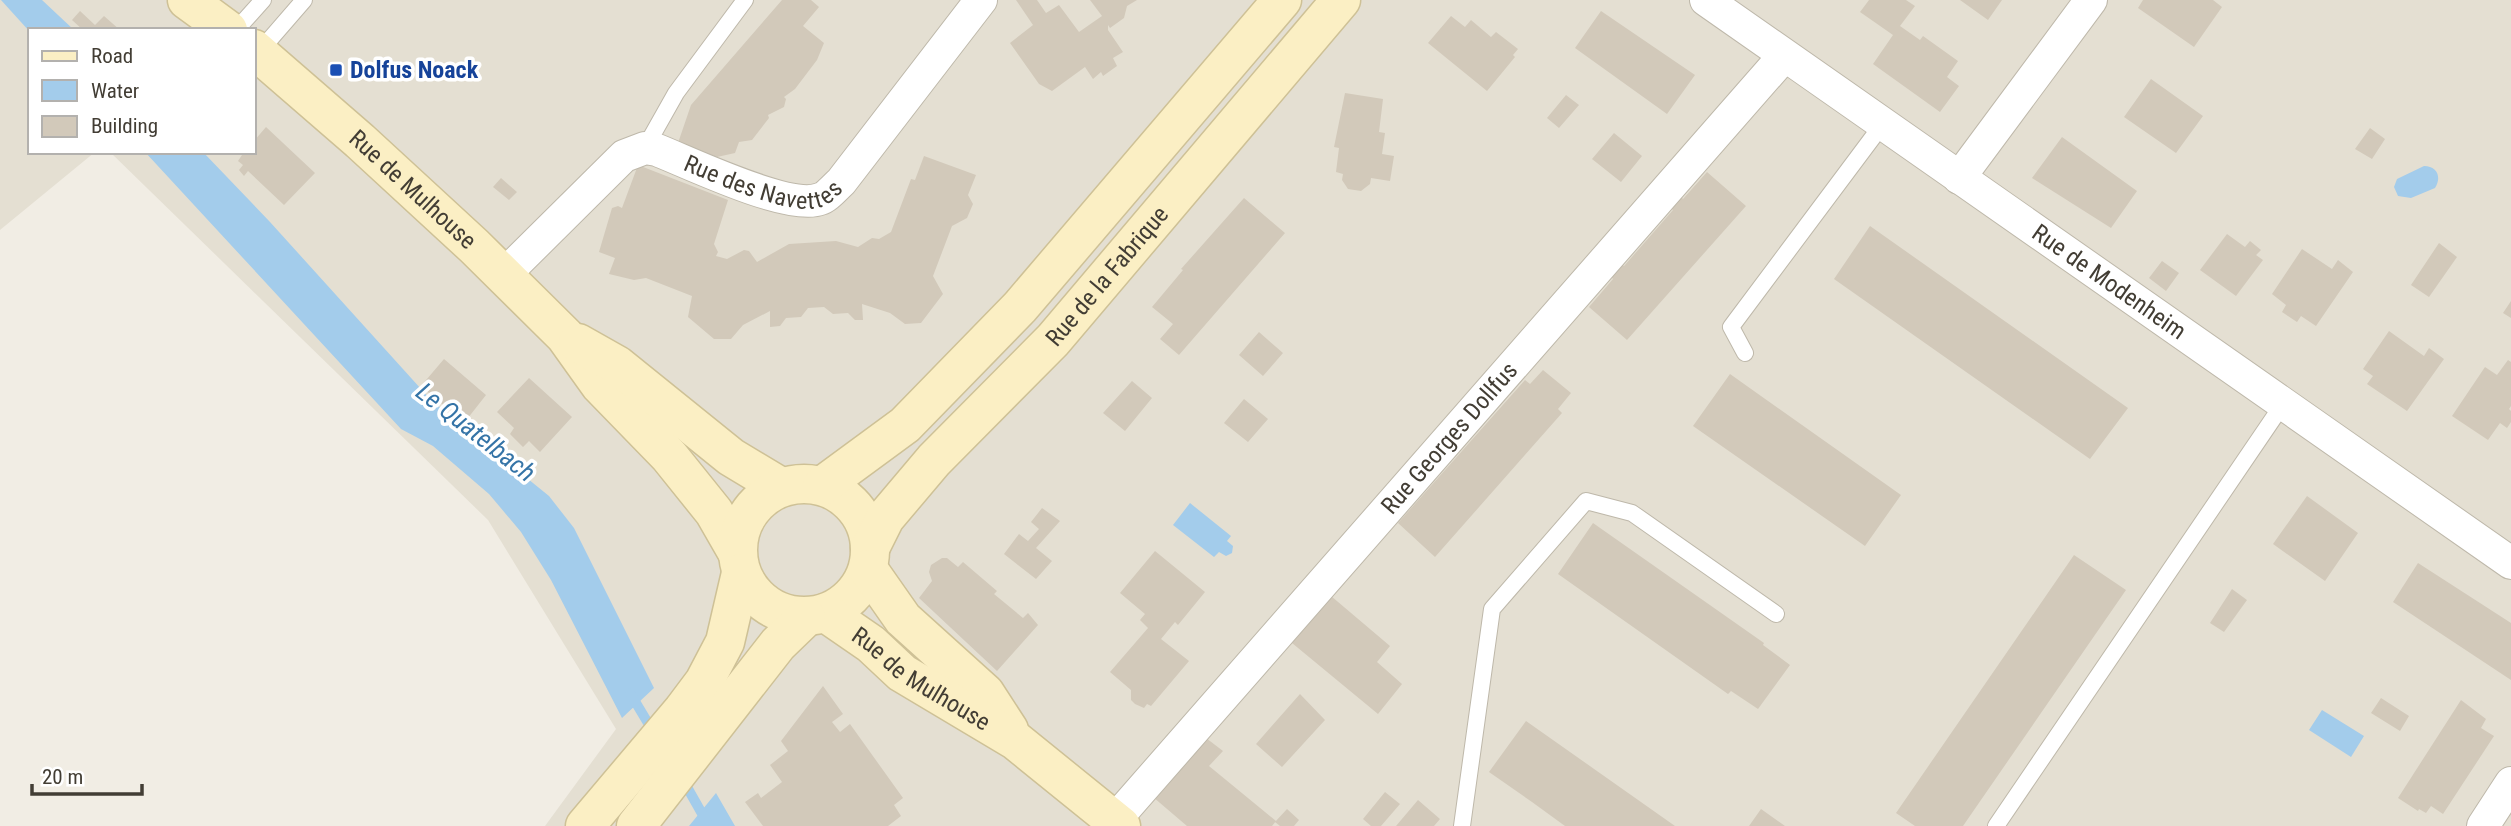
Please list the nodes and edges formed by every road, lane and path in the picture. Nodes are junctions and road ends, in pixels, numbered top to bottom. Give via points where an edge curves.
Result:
1 (187, 0) edge
2 (262, 0) edge
3 (304, 0) edge
4 (745, 0) edge
5 (981, 0) edge
6 (1282, 0) edge
7 (1340, 0) edge
8 (1706, 0) edge
9 (2091, 0) edge
10 (225, 28) edge
11 (254, 28) edge
12 (256, 38) edge
13 (256, 50) edge
14 (1784, 56) junction
15 (1882, 125) junction
16 (645, 148) junction
17 (1959, 178) junction
18 (504, 275) junction
19 (565, 336) junction
20 (1745, 353) dead end
21 (2283, 404) junction
22 (822, 486) junction
23 (781, 487) junction
24 (869, 559) junction
25 (739, 563) junction
26 (2511, 563) edge
27 (1776, 614) dead end
28 (816, 615) junction
29 (694, 724) junction
30 (1016, 741) junction
31 (2511, 783) edge
32 (646, 813) edge
33 (1118, 823) edge
34 (584, 826) edge
35 (1462, 826) edge
36 (1996, 826) edge
37 (2483, 826) edge

1 - 10 main road
2 - 11 lane
3 - 12 lane
4 - 16 lane via 676,93
5 - 16 street, Rue des Navettes via 841,182 821,199 797,202
6 - 22 main road, Rue de la Fabrique via 1020,307 905,425
7 - 24 main road, Rue de la Fabrique via 1053,340 934,460 885,518
8 - 14 street, Rue de Modenheim
9 - 17 street
13 - 18 main road, Rue de Mulhouse
14 - 15 street, Rue de Modenheim
14 - 33 street, Rue Georges Dollfus
15 - 17 street, Rue de Modenheim
15 - 20 lane via 1731,327
16 - 18 street, Rue des Navettes via 624,156
17 - 21 street, Rue de Modenheim
18 - 19 main road, Rue de Mulhouse
19 - 23 main road, Rue de Mulhouse via 617,365 731,457
19 - 25 main road, Rue de Mulhouse via 600,385 669,456 714,512
21 - 26 street, Rue de Modenheim
21 - 36 lane
22 - 23 main road
22 - 24 main road via 856,509 867,528
23 - 25 main road via 749,513 740,532
24 - 28 main road via 859,588 844,603
24 - 30 main road, Rue de Mulhouse via 902,619 985,693
25 - 28 main road via 750,591 766,606 785,614
25 - 29 main road via 725,642 704,681
27 - 35 lane via 1632,513 1586,501 1492,609
28 - 29 main road via 778,644
28 - 30 main road, Rue de Mulhouse via 870,644 902,673
29 - 32 main road
29 - 34 main road via 640,762
30 - 33 main road, Rue de Mulhouse
31 - 37 street

